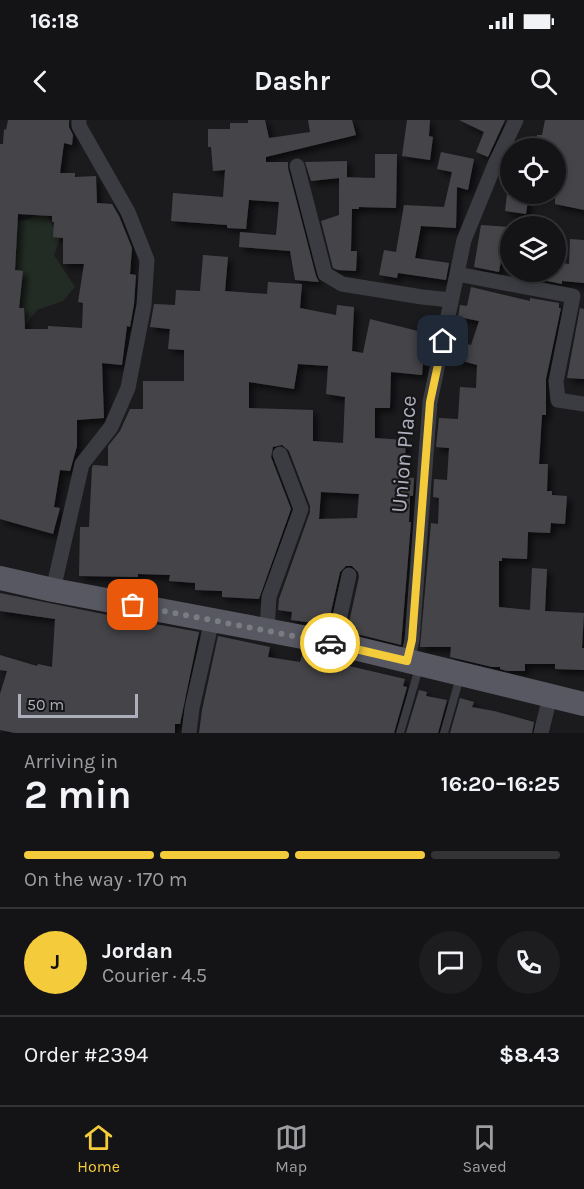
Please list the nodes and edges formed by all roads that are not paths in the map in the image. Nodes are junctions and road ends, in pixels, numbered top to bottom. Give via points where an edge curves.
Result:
1 (79, 120) edge
2 (516, 120) edge
3 (297, 166) dead end
4 (456, 274) junction
5 (578, 296) edge
6 (451, 300) junction
7 (584, 404) edge
8 (280, 454) dead end
9 (349, 575) dead end
10 (0, 578) edge
11 (53, 590) junction
12 (212, 620) junction
13 (267, 630) junction
14 (334, 643) junction
15 (414, 663) junction
16 (460, 674) junction
17 (550, 697) junction
18 (584, 704) edge
19 (189, 733) edge
20 (400, 733) edge
21 (444, 733) edge
22 (541, 733) edge

1 - 11 street via 128,212 147,260 144,305 128,388 111,427 82,464
2 - 4 street, Union Place via 464,240
3 - 6 street via 325,274 342,284
4 - 5 street
4 - 6 street, Union Place
5 - 7 street via 556,381 558,400
6 - 15 street, Union Place via 430,402 412,640
8 - 13 street via 301,509 269,597
9 - 14 street
10 - 11 main road
11 - 12 main road
12 - 13 main road
12 - 19 street
13 - 14 main road
14 - 15 main road
15 - 16 main road
15 - 20 lane
16 - 17 main road
16 - 21 lane
17 - 18 main road
17 - 22 street

